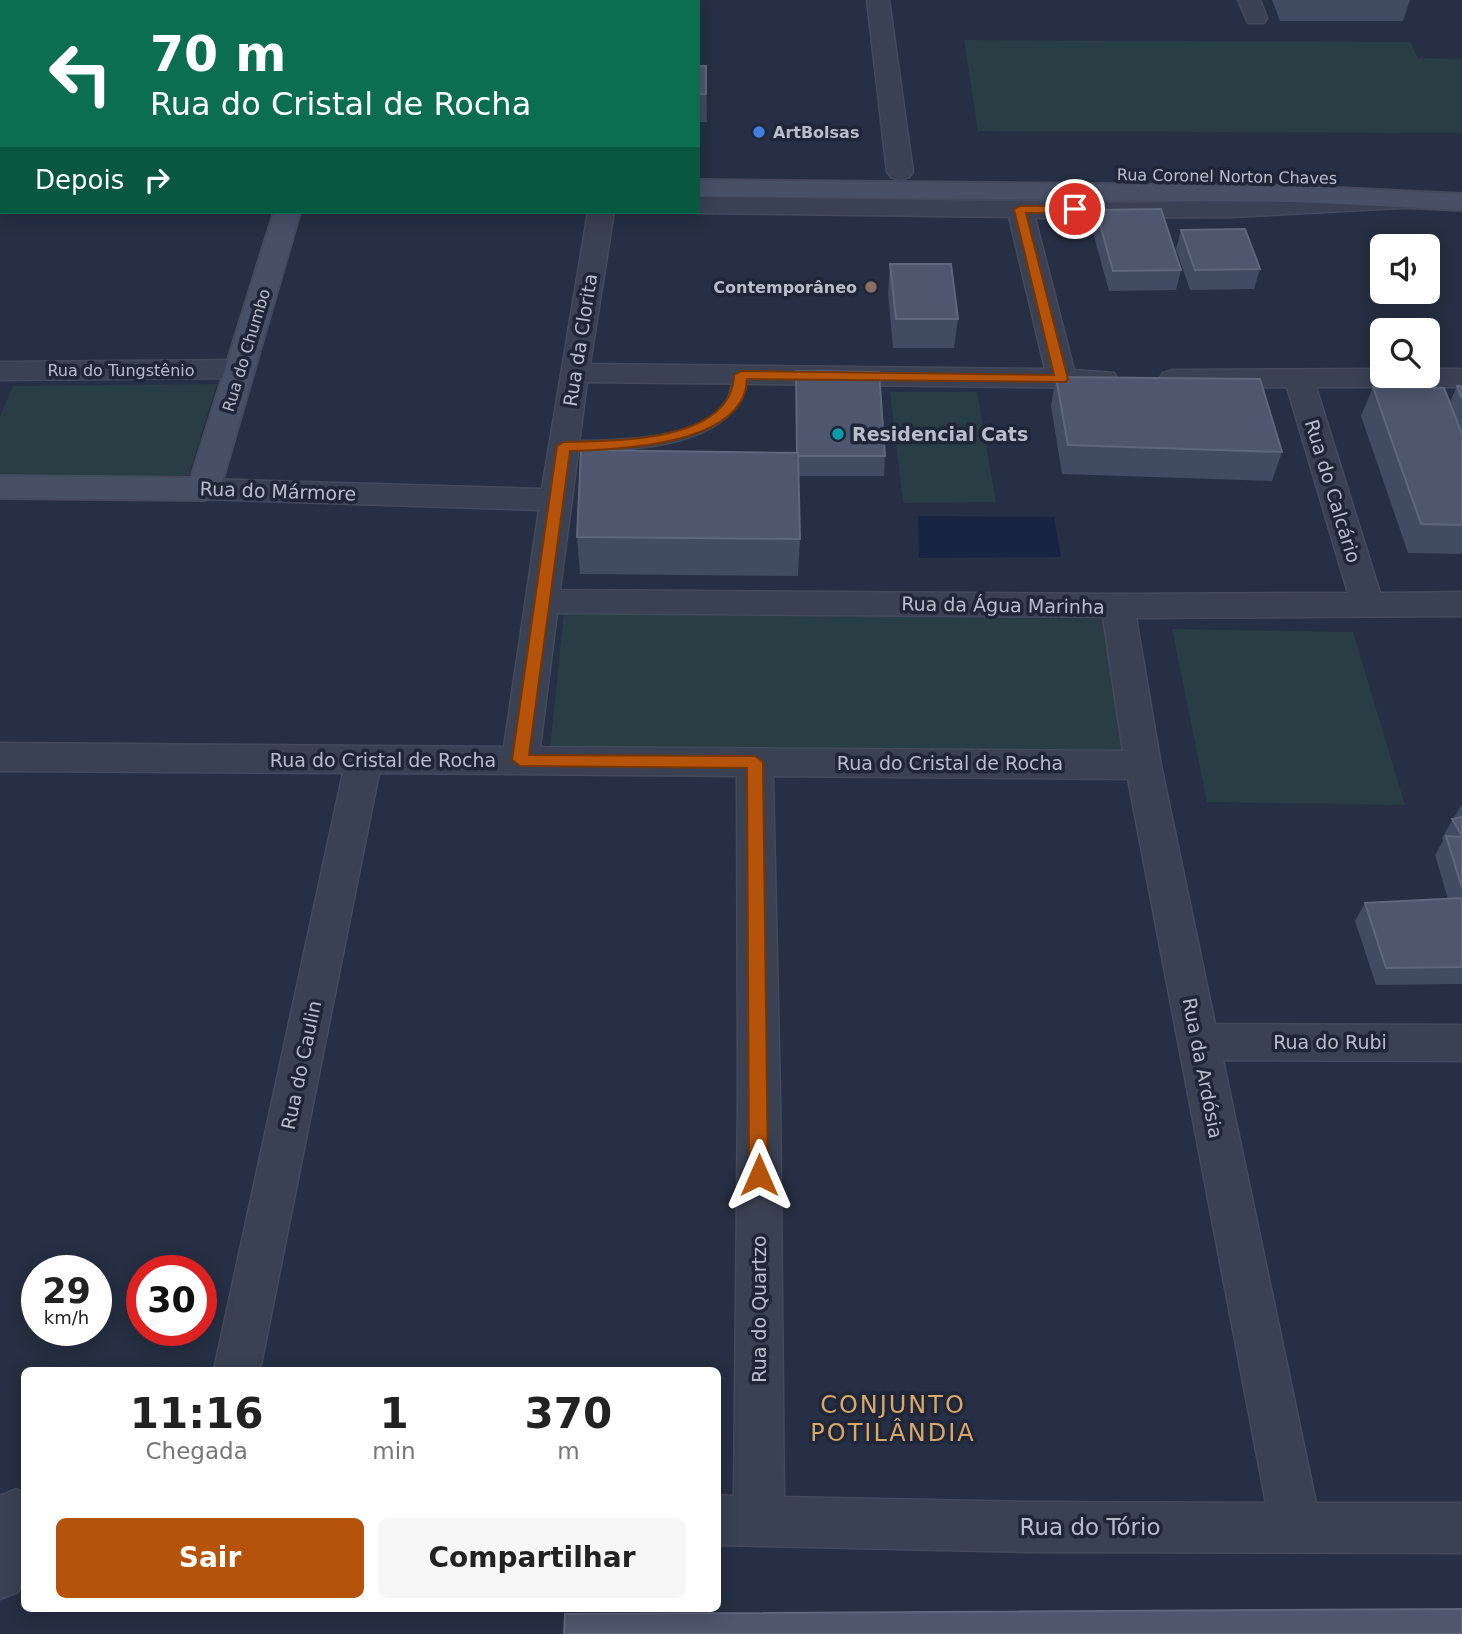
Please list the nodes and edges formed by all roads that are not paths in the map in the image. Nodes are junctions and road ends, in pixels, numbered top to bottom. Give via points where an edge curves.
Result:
1 (878, 0) edge
2 (700, 171) edge
3 (901, 172) junction
4 (1462, 178) edge
5 (700, 188) edge
6 (1425, 201) junction
7 (1462, 202) edge
8 (700, 205) edge
9 (1020, 209) junction
10 (286, 214) edge
11 (601, 214) edge
12 (241, 369) junction
13 (0, 371) edge
14 (573, 373) junction
15 (741, 375) junction
16 (1462, 378) edge
17 (1062, 379) junction
18 (1299, 379) junction
19 (564, 446) junction
20 (0, 487) edge
21 (204, 489) junction
22 (556, 500) junction
23 (543, 601) junction
24 (1367, 603) junction
25 (1462, 604) edge
26 (1118, 606) junction
27 (0, 757) edge
28 (364, 759) junction
29 (520, 760) junction
30 (755, 762) junction
31 (1143, 765) junction
32 (1197, 1042) junction
33 (1462, 1043) edge
34 (238, 1367) edge
35 (13, 1514) edge
36 (738, 1520) edge
37 (1296, 1528) junction
38 (1462, 1528) edge
39 (0, 1574) edge

1 - 3 street
2 - 3 main road, Rua Coronel Norton Chaves
3 - 4 main road, Rua Coronel Norton Chaves
5 - 6 main road, Rua Coronel Norton Chaves via 1294,194
6 - 7 main road, Rua Coronel Norton Chaves
6 - 9 street, Rua Coronel Norton Chaves via 1278,208
8 - 9 street, Rua Coronel Norton Chaves
9 - 17 street
10 - 12 main road, Rua do Chumbo
11 - 14 street, Rua da Clorita
12 - 13 street, Rua do Tungstênio
12 - 21 main road, Rua do Chumbo
14 - 15 street
14 - 19 street, Rua da Clorita
15 - 17 street
15 - 19 lane via 740,390 731,404 690,432 628,445
16 - 18 street
17 - 18 street
18 - 24 street, Rua do Calcário
19 - 22 street, Rua da Clorita
20 - 21 main road, Rua do Mármore
21 - 22 street, Rua do Mármore
22 - 23 street, Rua da Clorita
23 - 26 street, Rua da Água Marinha
23 - 29 street, Rua da Clorita
24 - 25 street, Rua da Água Marinha
24 - 26 street, Rua da Água Marinha
26 - 31 street, Rua da Ardósia
27 - 28 street, Rua do Cristal de Rocha
28 - 29 street, Rua do Cristal de Rocha
28 - 34 street, Rua do Caulin
29 - 30 street, Rua do Cristal de Rocha
30 - 31 street, Rua do Cristal de Rocha
30 - 36 street, Rua do Quartzo via 759,1095
31 - 32 street, Rua da Ardósia
32 - 33 street, Rua do Rubi
32 - 37 street, Rua da Ardósia
35 - 39 street
36 - 37 street, Rua do Tório
37 - 38 street, Rua do Tório

